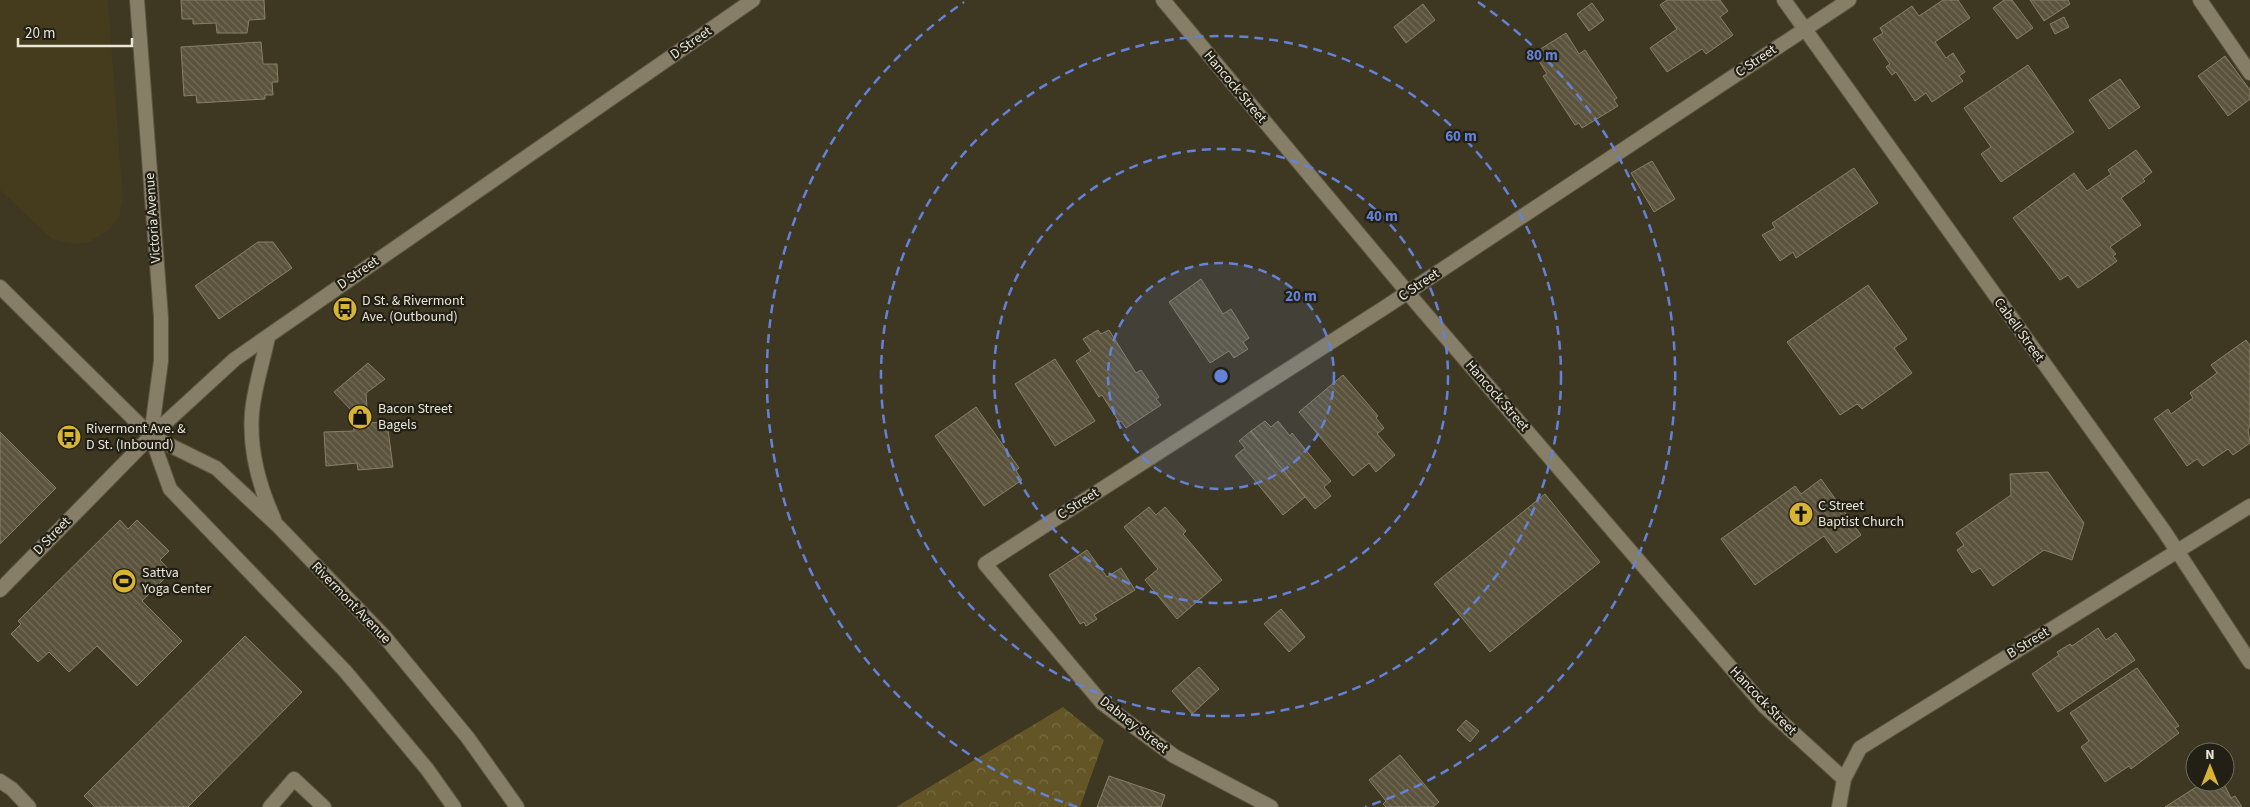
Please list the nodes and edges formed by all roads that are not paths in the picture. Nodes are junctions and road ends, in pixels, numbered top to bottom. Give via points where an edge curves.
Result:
1 (137, 0) edge
2 (753, 0) edge
3 (1163, 0) edge
4 (1784, 0) edge
5 (1849, 0) edge
6 (2200, 0) edge
7 (1804, 29) junction
8 (2250, 73) edge
9 (0, 287) edge
10 (1408, 292) junction
11 (268, 337) junction
12 (151, 436) junction
13 (2250, 506) edge
14 (278, 526) junction
15 (2177, 550) junction
16 (984, 564) joint
17 (0, 590) edge
18 (2250, 662) edge
19 (1844, 779) junction
20 (0, 781) edge
21 (29, 807) edge
22 (270, 807) edge
23 (324, 807) edge
24 (454, 807) edge
25 (517, 807) edge
26 (1271, 807) edge
27 (1839, 807) edge

1 - 12 street, Victoria Avenue via 161,317 161,361
2 - 11 street, D Street
3 - 10 street, Hancock Street
4 - 7 street, Cabell Street
5 - 7 street, C Street
6 - 8 street
7 - 10 street, C Street
7 - 15 street, Cabell Street
9 - 12 street, Rivermont Avenue
10 - 16 street, C Street
10 - 19 street, Hancock Street via 1764,706
11 - 12 street, D Street via 226,367
11 - 14 street via 252,413 254,463 263,495
12 - 14 street, Rivermont Avenue via 216,468
12 - 17 street, D Street
12 - 24 street, Rivermont Avenue via 170,488 345,671 427,769
13 - 15 street, B Street
14 - 25 street, Rivermont Avenue via 384,636 468,738
15 - 18 street, Cabell Street
15 - 19 street, B Street via 1860,748
16 - 26 street, Dabney Street via 1102,703 1174,756
19 - 27 street, B Street
20 - 21 street
22 - 23 street via 294,779

